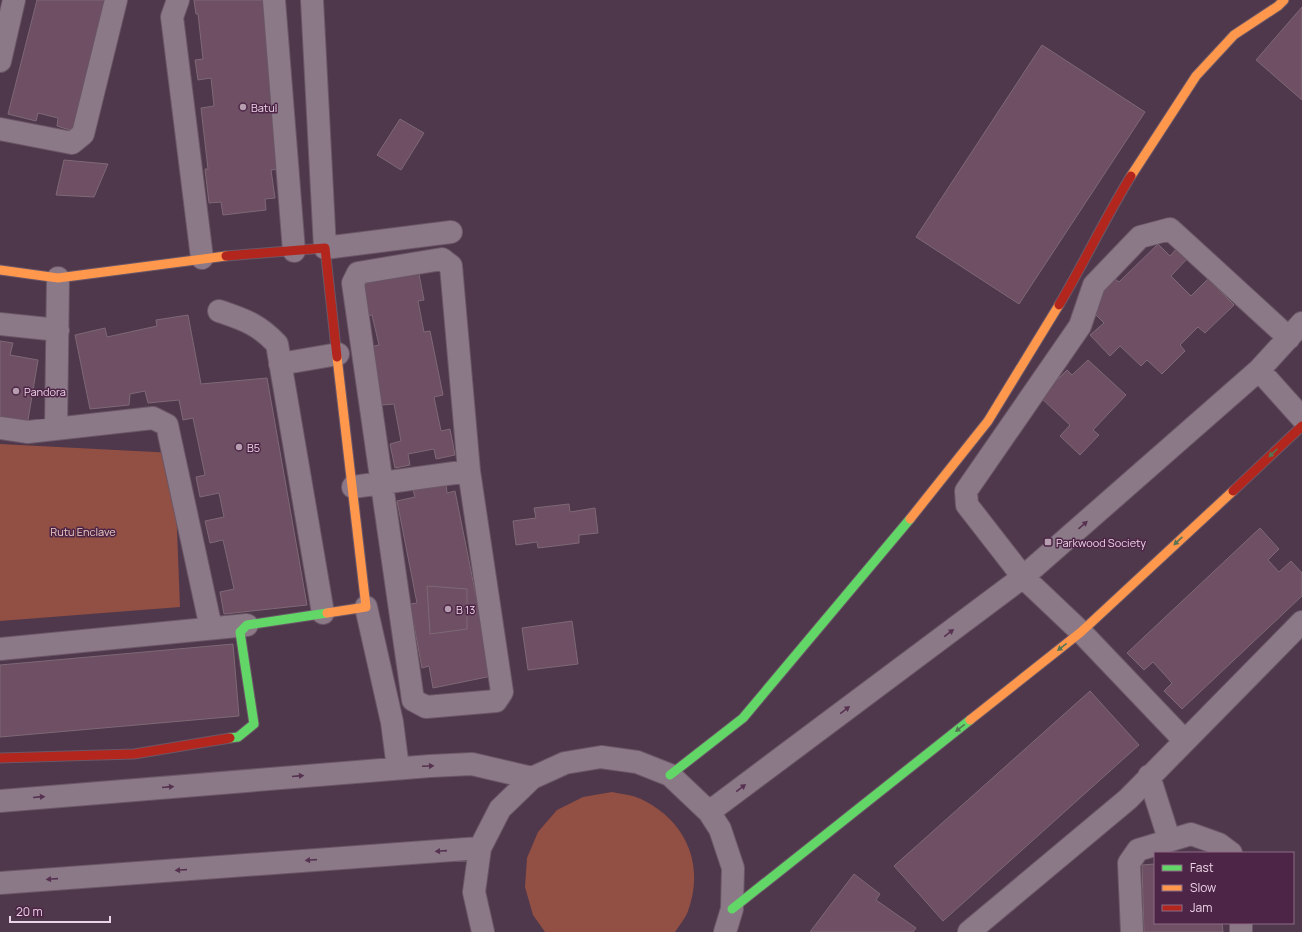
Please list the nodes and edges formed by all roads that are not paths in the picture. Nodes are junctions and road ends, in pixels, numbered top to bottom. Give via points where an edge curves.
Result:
1 (14, 0) edge
2 (116, 0) edge
3 (178, 0) edge
4 (274, 0) edge
5 (312, 0) edge
6 (1284, 0) edge
7 (0, 61) edge
8 (0, 129) edge
9 (451, 232) dead end
10 (325, 248) junction
11 (294, 251) junction
12 (202, 258) junction
13 (0, 270) edge
14 (58, 278) junction
15 (220, 311) dead end
16 (0, 324) edge
17 (58, 330) junction
18 (1295, 330) edge
19 (338, 354) junction
20 (280, 364) junction
21 (1259, 370) junction
22 (1302, 418) edge
23 (1302, 426) edge
24 (0, 428) edge
25 (56, 429) junction
26 (469, 471) junction
27 (382, 483) junction
28 (354, 488) junction
29 (1022, 577) junction
30 (366, 606) junction
31 (323, 613) junction
32 (1302, 622) edge
33 (247, 625) junction
34 (211, 628) junction
35 (1082, 632) junction
36 (0, 649) edge
37 (1184, 740) junction
38 (0, 758) edge
39 (398, 768) junction
40 (670, 775) junction
41 (1149, 776) junction
42 (532, 778) junction
43 (0, 800) edge
44 (709, 812) junction
45 (1169, 839) junction
46 (480, 848) junction
47 (1230, 852) edge
48 (0, 883) edge
49 (732, 909) junction
50 (483, 932) edge
51 (725, 932) edge
52 (969, 932) edge
53 (1132, 932) edge

1 - 7 street
2 - 8 street via 83,134 72,143
3 - 12 street via 172,17
4 - 11 street
5 - 10 street
6 - 40 street via 1234,35 1196,76 1116,200 1074,280 988,421 944,477 882,555 743,718
9 - 10 street
10 - 11 street
10 - 19 street
11 - 12 street
12 - 14 street
13 - 14 street
14 - 17 street
15 - 20 street via 263,330 277,344
16 - 17 street
17 - 25 street
18 - 21 street
18 - 29 street via 1170,229 1140,237 1094,285 1080,326 966,491 967,505
19 - 20 street
19 - 28 street
20 - 31 street
21 - 22 street
29 -> 21 street
23 -> 35 street
24 - 25 street via 28,432
25 - 34 street via 153,418 167,425
26 - 27 street
26 - 27 street via 451,266 442,259 358,273 352,283
26 - 27 street via 502,692 496,701 426,707 413,700
27 - 28 street
28 - 30 street
29 - 35 street
44 -> 29 street
30 - 31 street
30 - 39 street via 392,722
31 - 33 street
32 - 37 street
33 - 34 street
33 - 38 street via 240,632 254,724 238,736 134,754
34 - 36 street
35 - 37 street
35 -> 49 street
37 - 41 street
39 -> 42 street via 472,764
43 -> 39 street
40 - 42 street via 636,762 601,758 565,763
40 - 44 street
41 - 45 street
41 - 52 street via 1128,799
42 - 46 street via 500,809
44 - 49 street via 720,829 733,868
45 - 47 street via 1191,834 1219,844
45 - 53 street via 1138,850 1129,863
46 -> 48 street
46 - 50 street via 474,892
49 - 51 street

